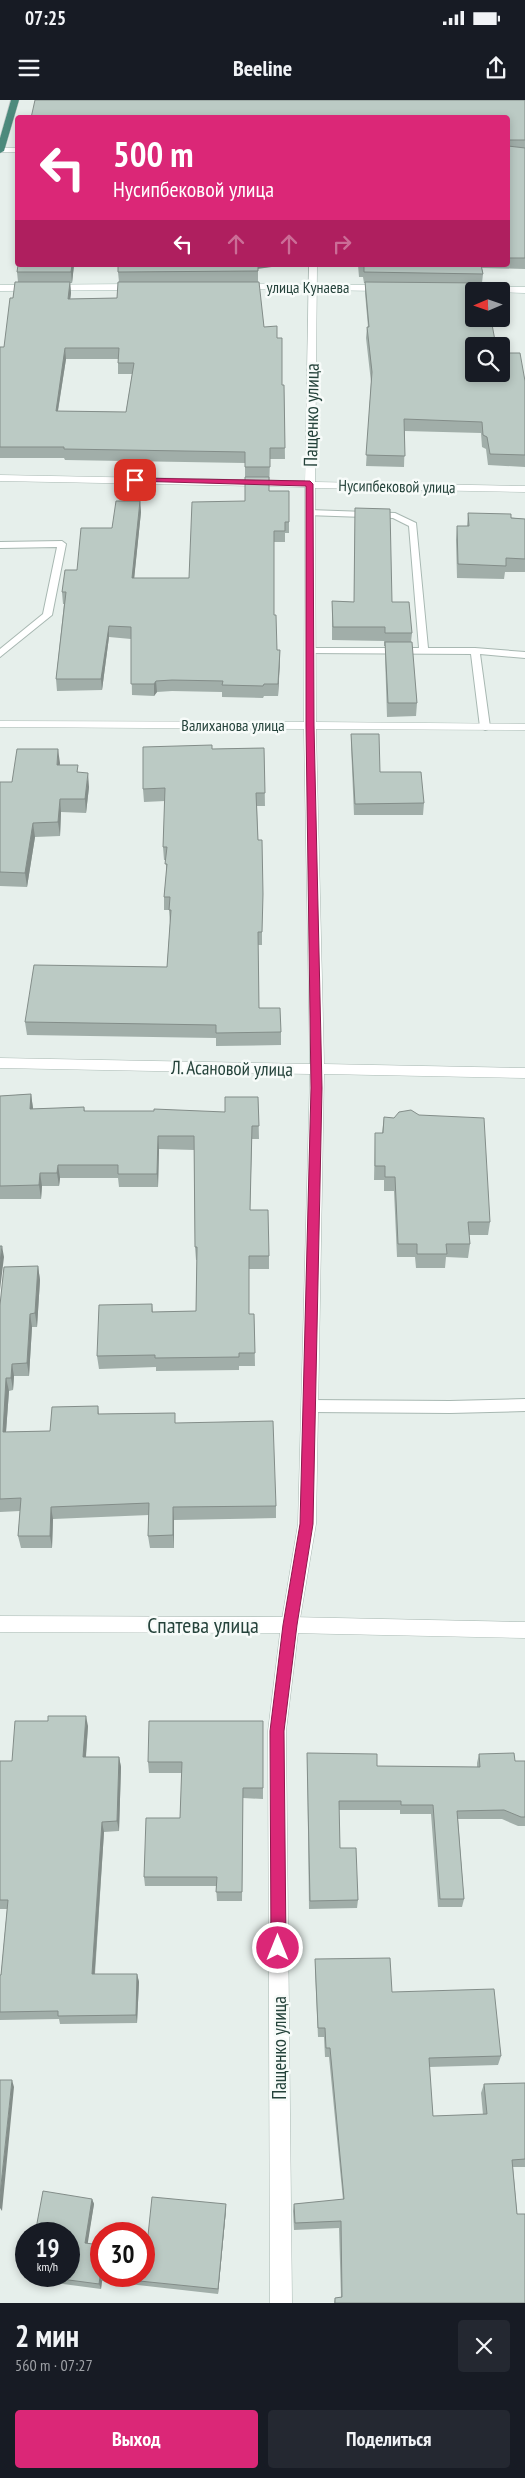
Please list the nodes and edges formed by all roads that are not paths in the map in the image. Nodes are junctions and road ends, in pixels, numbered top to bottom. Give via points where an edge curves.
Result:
1 (15, 100) edge
2 (0, 150) edge
3 (15, 150) edge
4 (313, 267) edge
5 (313, 286) junction
6 (145, 287) edge
7 (228, 287) edge
8 (0, 288) edge
9 (389, 288) edge
10 (455, 289) edge
11 (525, 290) edge
12 (0, 478) edge
13 (310, 484) junction
14 (525, 489) edge
15 (310, 514) junction
16 (0, 545) edge
17 (310, 651) junction
18 (424, 651) junction
19 (475, 651) junction
20 (0, 654) edge
21 (525, 655) edge
22 (0, 724) edge
23 (310, 725) junction
24 (485, 727) junction
25 (525, 727) edge
26 (0, 1063) edge
27 (316, 1069) junction
28 (525, 1073) edge
29 (525, 1405) edge
30 (309, 1406) junction
31 (0, 1624) edge
32 (290, 1625) junction
33 (525, 1630) edge
34 (281, 2303) edge

1 - 2 highway
2 - 3 street
4 - 5 street, Пащенко улица
5 - 7 street, улица Кунаева
5 - 9 street, улица Кунаева
5 - 13 street, Пащенко улица
6 - 8 street
10 - 11 street
12 - 13 street, Нусипбековой улица
13 - 14 street, Нусипбековой улица
13 - 15 street, Пащенко улица
15 - 17 street, Пащенко улица
15 - 18 lane via 395,516 413,525
16 - 20 lane via 62,544 47,615
17 - 18 lane
17 - 23 street, Пащенко улица
18 - 19 lane
19 - 21 lane
19 - 24 lane
22 - 23 street, Валиханова улица
23 - 24 street, Валиханова улица
23 - 27 street, Пащенко улица
24 - 25 street, Валиханова улица
26 - 27 street, Л. Асановой улица
27 - 28 street, Л. Асановой улица
27 - 30 street, Пащенко улица
29 - 30 lane
30 - 32 street, Пащенко улица via 307,1524
31 - 32 street, Спатева улица
32 - 33 street, Спатева улица
32 - 34 street, Пащенко улица via 277,1731

